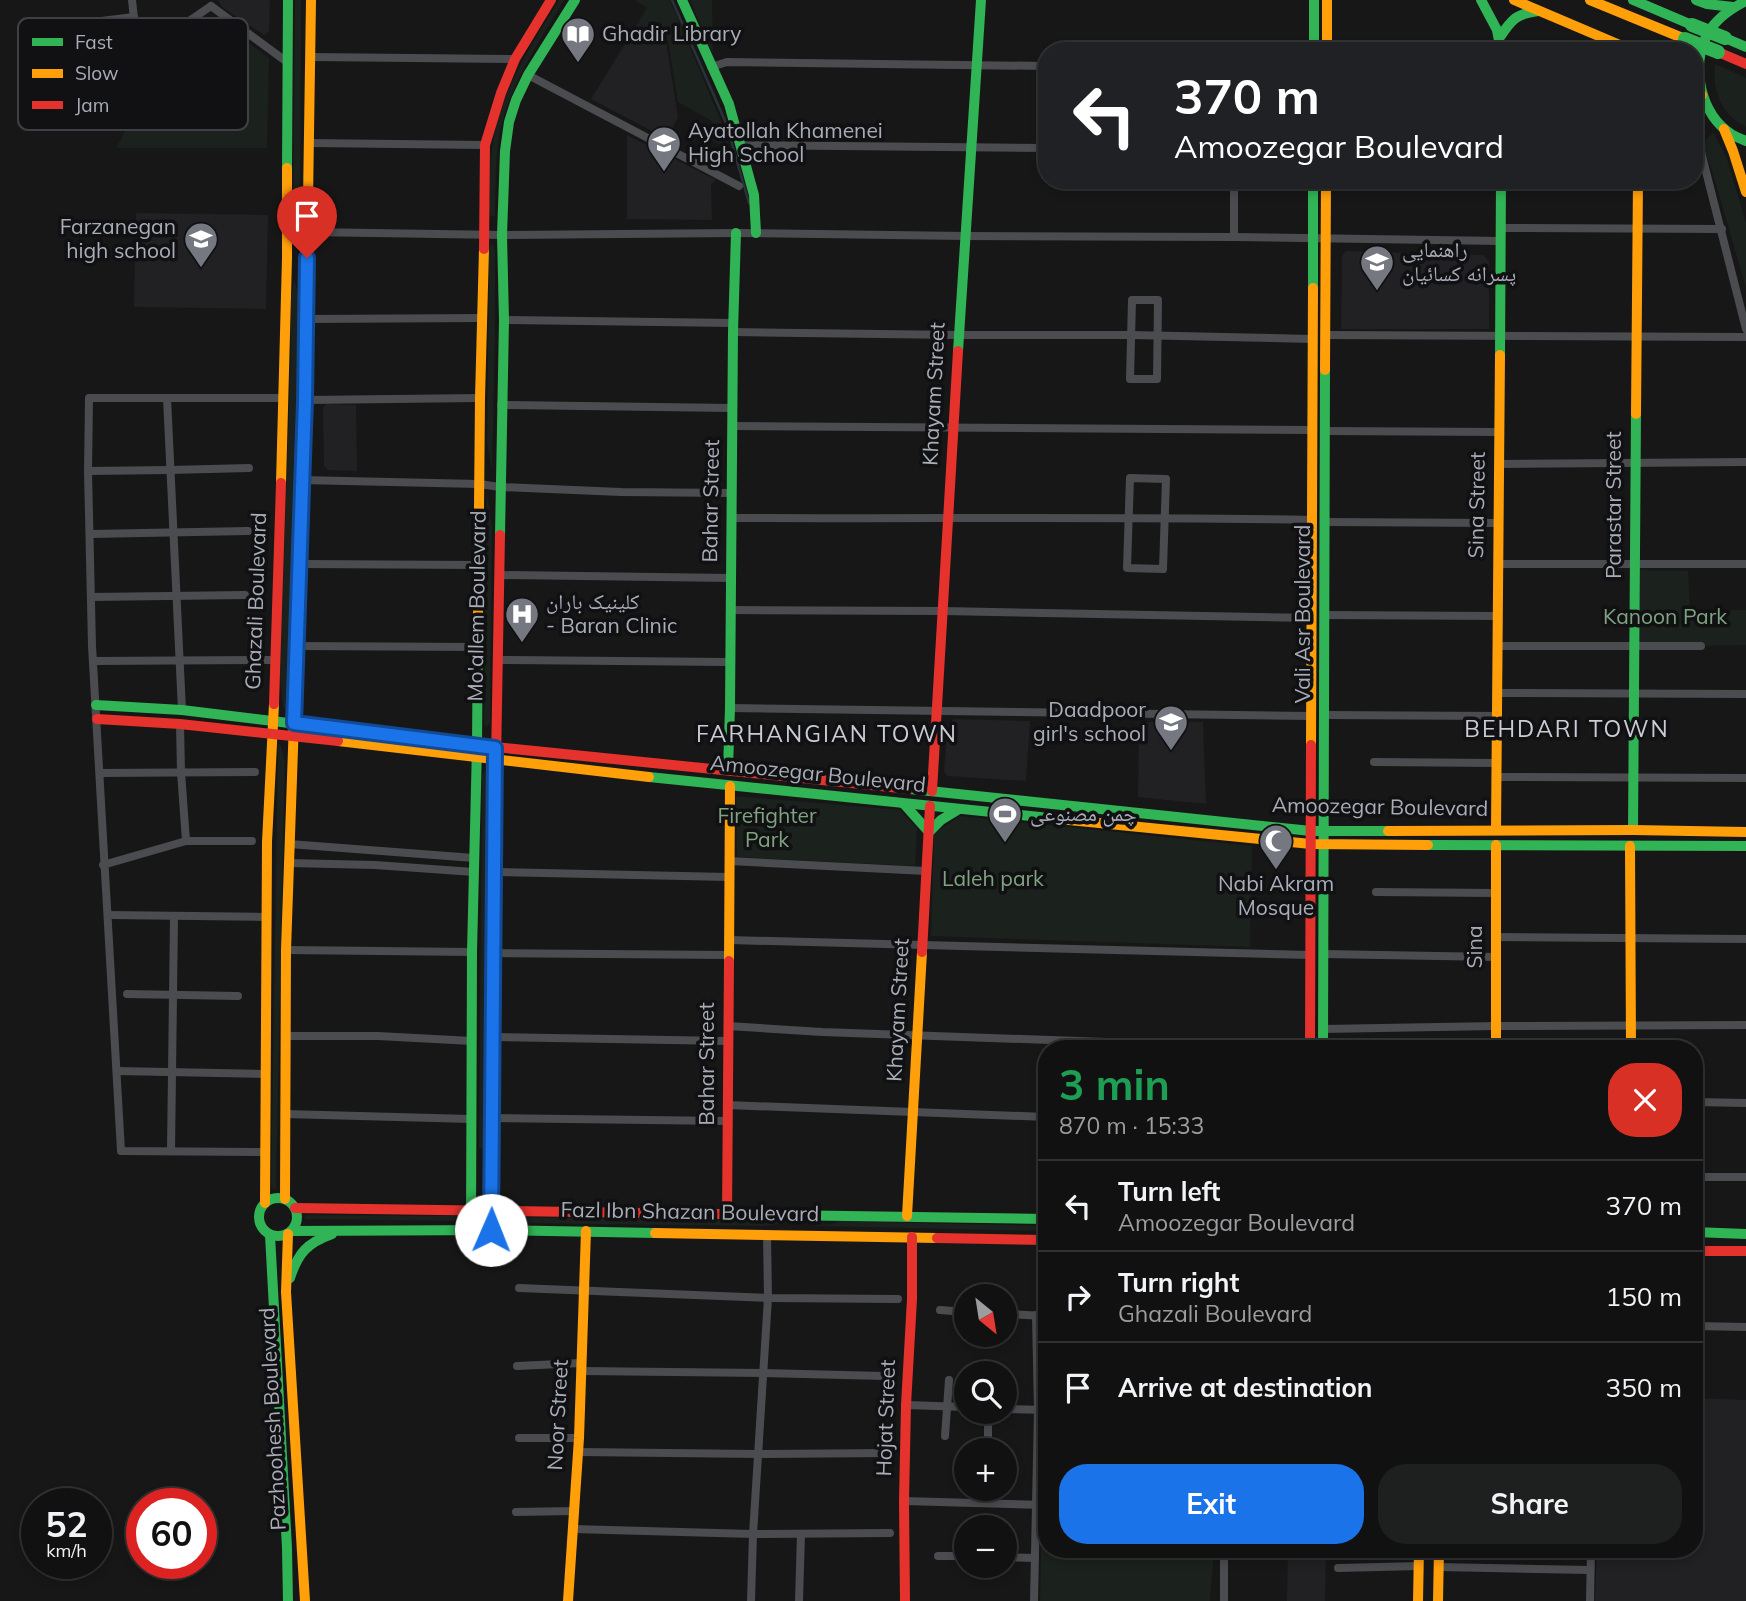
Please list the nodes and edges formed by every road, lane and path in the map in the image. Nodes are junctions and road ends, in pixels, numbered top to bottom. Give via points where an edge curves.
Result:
1 (132, 0) edge
2 (288, 0) edge
3 (311, 0) edge
4 (551, 0) edge
5 (575, 0) edge
6 (682, 0) edge
7 (981, 0) edge
8 (1314, 0) edge
9 (1327, 0) edge
10 (1481, 0) edge
11 (1514, 0) edge
12 (1590, 0) edge
13 (1633, 0) edge
14 (1696, 0) edge
15 (211, 3) edge
16 (1739, 4) edge
17 (1539, 10) junction
18 (134, 18) edge
19 (190, 18) edge
20 (230, 18) edge
21 (248, 32) edge
22 (1314, 42) edge
23 (1327, 42) edge
24 (1500, 42) edge
25 (1502, 42) edge
26 (1613, 42) edge
27 (1694, 42) edge
28 (1703, 46) edge
29 (1703, 46) edge
30 (1746, 47) edge
31 (310, 57) junction
32 (515, 59) junction
33 (287, 62) junction
34 (1746, 64) edge
35 (976, 66) junction
36 (1038, 66) edge
37 (711, 67) junction
38 (528, 75) junction
39 (1703, 100) edge
40 (1724, 128) junction
41 (1746, 141) edge
42 (309, 143) junction
43 (485, 145) junction
44 (740, 145) junction
45 (971, 148) junction
46 (1038, 148) edge
47 (1703, 166) edge
48 (740, 186) dead end
49 (1234, 189) edge
50 (1314, 189) edge
51 (1325, 189) edge
52 (1501, 189) edge
53 (1638, 189) edge
54 (1746, 192) edge
55 (1638, 228) junction
56 (1721, 229) junction
57 (308, 232) junction
58 (736, 233) junction
59 (756, 233) junction
60 (483, 234) junction
61 (1501, 234) junction
62 (502, 235) junction
63 (965, 236) junction
64 (1234, 237) junction
65 (1320, 239) junction
66 (287, 266) junction
67 (307, 267) junction
68 (306, 318) junction
69 (483, 318) junction
70 (504, 320) junction
71 (733, 327) junction
72 (1746, 329) edge
73 (959, 335) junction
74 (1131, 335) junction
75 (1158, 335) junction
76 (1500, 336) junction
77 (1319, 337) junction
78 (1637, 337) junction
79 (1746, 337) edge
80 (167, 398) junction
81 (284, 398) junction
82 (480, 398) junction
83 (305, 400) junction
84 (501, 405) junction
85 (732, 408) junction
86 (732, 426) junction
87 (953, 426) junction
88 (1319, 431) junction
89 (1499, 432) junction
90 (1746, 463) edge
91 (1499, 464) junction
92 (1636, 464) junction
93 (249, 468) dead end
94 (170, 470) junction
95 (88, 471) junction
96 (301, 480) junction
97 (479, 484) junction
98 (500, 487) junction
99 (731, 493) junction
100 (731, 518) junction
101 (1128, 518) junction
102 (1165, 518) junction
103 (948, 519) junction
104 (1318, 521) junction
105 (1498, 523) junction
106 (248, 531) dead end
107 (173, 533) junction
108 (90, 534) junction
109 (299, 564) junction
110 (1498, 564) junction
111 (1746, 564) edge
112 (478, 565) junction
113 (1635, 565) junction
114 (499, 575) junction
115 (731, 578) junction
116 (245, 595) dead end
117 (91, 597) junction
118 (177, 597) junction
119 (730, 610) junction
120 (943, 611) junction
121 (1318, 616) junction
122 (1497, 616) junction
123 (296, 646) junction
124 (1497, 646) junction
125 (1701, 646) dead end
126 (478, 647) junction
127 (1634, 647) junction
128 (274, 660) junction
129 (498, 660) junction
130 (94, 661) junction
131 (180, 662) junction
132 (729, 662) junction
133 (1497, 693) junction
134 (1634, 693) junction
135 (1746, 694) edge
136 (730, 708) junction
137 (97, 712) junction
138 (937, 712) junction
139 (1318, 715) junction
140 (1497, 716) junction
141 (181, 717) junction
142 (273, 727) junction
143 (293, 729) junction
144 (477, 752) junction
145 (495, 754) junction
146 (1374, 762) dead end
147 (728, 770) junction
148 (1496, 770) junction
149 (181, 772) junction
150 (255, 772) dead end
151 (100, 773) junction
152 (1633, 777) junction
153 (1746, 778) edge
154 (828, 780) junction
155 (730, 786) junction
156 (932, 791) junction
157 (826, 796) junction
158 (904, 804) junction
159 (930, 806) junction
160 (959, 809) junction
161 (1124, 818) junction
162 (1633, 830) junction
163 (929, 832) junction
164 (1746, 832) edge
165 (1317, 838) junction
166 (1496, 838) junction
167 (187, 841) junction
168 (252, 841) dead end
169 (289, 844) junction
170 (1630, 846) junction
171 (1746, 846) edge
172 (729, 861) junction
173 (288, 863) junction
174 (104, 864) junction
175 (474, 865) junction
176 (926, 871) junction
177 (495, 873) junction
178 (729, 877) junction
179 (1376, 892) dead end
180 (1496, 893) junction
181 (108, 915) junction
182 (174, 917) junction
183 (266, 917) junction
184 (1496, 937) junction
185 (1631, 939) junction
186 (1746, 939) edge
187 (729, 940) junction
188 (922, 944) junction
189 (286, 950) junction
190 (472, 952) junction
191 (493, 953) junction
192 (1317, 955) junction
193 (729, 956) junction
194 (1496, 957) junction
195 (127, 994) dead end
196 (173, 995) junction
197 (237, 996) dead end
198 (1631, 1025) junction
199 (1746, 1025) edge
200 (728, 1026) junction
201 (1496, 1026) junction
202 (1323, 1029) junction
203 (917, 1034) junction
204 (285, 1036) junction
205 (493, 1037) junction
206 (1039, 1040) edge
207 (1311, 1040) edge
208 (1323, 1040) edge
209 (1496, 1040) edge
210 (1631, 1040) edge
211 (472, 1041) junction
212 (728, 1041) junction
213 (117, 1071) junction
214 (172, 1072) junction
215 (265, 1074) junction
216 (1703, 1102) edge
217 (1746, 1103) edge
218 (727, 1105) junction
219 (913, 1112) junction
220 (285, 1114) junction
221 (1038, 1117) edge
222 (492, 1118) junction
223 (471, 1119) junction
224 (727, 1121) junction
225 (170, 1151) junction
226 (471, 1151) junction
227 (266, 1152) junction
228 (492, 1153) junction
229 (1703, 1177) edge
230 (1746, 1177) edge
231 (265, 1203) junction
232 (290, 1204) junction
233 (471, 1211) junction
234 (491, 1211) junction
235 (727, 1215) junction
236 (806, 1215) junction
237 (907, 1216) junction
238 (1038, 1219) edge
239 (344, 1230) junction
240 (471, 1230) junction
241 (491, 1230) junction
242 (586, 1231) junction
243 (290, 1233) junction
244 (1703, 1233) edge
245 (767, 1234) junction
246 (1727, 1234) junction
247 (1746, 1234) edge
248 (270, 1235) junction
249 (807, 1235) junction
250 (912, 1237) junction
251 (1038, 1240) edge
252 (1703, 1251) edge
253 (1727, 1251) junction
254 (1746, 1251) edge
255 (519, 1289) dead end
256 (585, 1291) junction
257 (286, 1292) junction
258 (768, 1298) junction
259 (898, 1299) dead end
260 (940, 1310) dead end
261 (954, 1311) edge
262 (1017, 1314) edge
263 (1036, 1315) joint
264 (1703, 1326) edge
265 (1746, 1327) edge
266 (1038, 1347) edge
267 (517, 1366) dead end
268 (581, 1367) junction
269 (763, 1373) junction
270 (884, 1376) dead end
271 (949, 1380) dead end
272 (906, 1405) junction
273 (947, 1407) junction
274 (954, 1407) edge
275 (1017, 1409) edge
276 (1038, 1410) edge
277 (988, 1424) edge
278 (945, 1436) dead end
279 (988, 1436) dead end
280 (519, 1438) dead end
281 (578, 1445) junction
282 (890, 1453) dead end
283 (758, 1454) junction
284 (1038, 1485) edge
285 (904, 1501) junction
286 (1037, 1504) junction
287 (574, 1511) junction
288 (516, 1512) dead end
289 (573, 1530) junction
290 (890, 1533) dead end
291 (753, 1534) junction
292 (801, 1534) junction
293 (938, 1556) dead end
294 (954, 1556) edge
295 (1017, 1557) edge
296 (1035, 1558) junction
297 (1224, 1558) edge
298 (1419, 1558) edge
299 (1439, 1558) edge
300 (1591, 1558) edge
301 (1419, 1566) junction
302 (1439, 1567) junction
303 (1338, 1568) dead end
304 (1590, 1570) junction
305 (288, 1601) edge
306 (305, 1601) edge
307 (568, 1601) edge
308 (751, 1601) edge
309 (799, 1601) edge
310 (905, 1601) edge
311 (1034, 1601) edge
312 (1224, 1601) edge
313 (1418, 1601) edge
314 (1438, 1601) edge
315 (1590, 1601) edge

1 - 18 street
2 - 33 main road, Ghazali Boulevard
3 - 31 main road, Ghazali Boulevard
4 - 32 main road, Mo'allem Boulevard
5 - 38 main road, Mo'allem Boulevard
6 - 37 main road
7 - 35 main road, Khayam Street
8 - 22 main road
9 - 23 main road
10 - 24 main road
11 - 17 main road
12 - 27 main road, bridge
13 - 30 main road, bridge
14 - 16 main road
15 - 19 street
15 - 20 street
16 - 29 main road via 1718,20
17 - 25 main road via 1520,13 1511,20
17 - 26 main road
21 - 33 street
28 - 34 main road, bridge
31 - 32 street
31 - 42 main road, Ghazali Boulevard
32 - 43 main road, Mo'allem Boulevard
33 - 66 main road, Ghazali Boulevard
35 - 36 street
35 - 37 street via 727,62
35 - 45 main road, Khayam Street
37 - 44 main road via 729,104
38 - 48 street
38 - 62 main road, Mo'allem Boulevard via 509,122
39 - 40 main road
40 - 41 main road
40 - 54 main road
42 - 43 street
42 - 57 main road, Ghazali Boulevard
43 - 60 main road, Mo'allem Boulevard
44 - 45 street
44 - 59 main road via 754,195
45 - 46 street
45 - 63 main road, Khayam Street
47 - 56 street
49 - 64 street
50 - 65 main road, Vali Asr Boulevard
51 - 65 main road, Vali Asr Boulevard
52 - 61 main road, Sina Street
53 - 55 main road, Parastar Street
55 - 56 street
55 - 61 street
55 - 78 main road, Parastar Street
56 - 72 street
57 - 60 street
57 - 67 main road, Ghazali Boulevard
58 - 59 street
58 - 62 street
58 - 71 main road, Bahar Street
59 - 63 street
60 - 62 street
60 - 69 main road, Mo'allem Boulevard
61 - 65 street
61 - 76 main road, Sina Street
62 - 70 main road, Mo'allem Boulevard
63 - 64 street
63 - 73 main road, Khayam Street
64 - 65 street
65 - 77 main road, Vali Asr Boulevard
66 - 67 main road
66 - 81 main road, Ghazali Boulevard
67 - 68 main road, Ghazali Boulevard
68 - 69 street
68 - 83 main road, Ghazali Boulevard
69 - 82 main road, Mo'allem Boulevard
70 - 71 street
70 - 84 main road, Mo'allem Boulevard
71 - 73 street
71 - 85 main road, Bahar Street
73 - 74 street
73 - 87 main road, Khayam Street
74 - 75 street
74 - 75 street via 1132,300 1158,300
74 - 75 street via 1130,379 1157,379
75 - 77 street
76 - 77 street
76 - 78 street
76 - 89 main road, Sina Street
77 - 88 main road, Vali Asr Boulevard
78 - 79 street
78 - 92 main road, Parastar Street
80 - 81 street
80 - 94 street
80 - 95 street via 89,398
81 - 128 main road, Ghazali Boulevard
82 - 83 street
82 - 97 main road, Mo'allem Boulevard
83 - 96 main road, Ghazali Boulevard
84 - 85 street
84 - 98 main road, Mo'allem Boulevard
85 - 86 main road, Bahar Street
86 - 87 street
86 - 99 main road, Bahar Street
87 - 88 street
87 - 103 main road, Khayam Street
88 - 89 street
88 - 104 main road, Vali Asr Boulevard
89 - 91 main road, Sina Street
90 - 92 street
91 - 92 street
91 - 105 main road, Sina Street
92 - 113 main road, Parastar Street
93 - 94 street
94 - 95 street
94 - 107 street
95 - 108 street
96 - 97 street
96 - 109 main road, Ghazali Boulevard
97 - 98 street
97 - 112 main road, Mo'allem Boulevard
98 - 99 street
98 - 114 main road, Mo'allem Boulevard
99 - 100 main road, Bahar Street
100 - 103 street
100 - 115 main road, Bahar Street
101 - 102 street
101 - 102 street via 1130,478 1166,479
101 - 102 street via 1127,568 1163,569
101 - 103 street
102 - 104 street
103 - 120 main road, Khayam Street
104 - 105 street
104 - 121 main road, Vali Asr Boulevard
105 - 110 main road, Sina Street
106 - 107 street
107 - 108 street
107 - 118 street
108 - 117 street
109 - 112 street
109 - 123 main road, Ghazali Boulevard
110 - 113 street
110 - 122 main road, Sina Street
111 - 113 street
112 - 126 main road, Mo'allem Boulevard
113 - 127 main road, Parastar Street
114 - 115 street
114 - 129 main road, Mo'allem Boulevard
115 - 119 main road, Bahar Street
116 - 118 street
117 - 118 street
117 - 130 street
118 - 131 street
119 - 120 street
119 - 132 main road, Bahar Street
120 - 121 street
120 - 138 main road, Khayam Street
121 - 122 street
121 - 139 main road, Vali Asr Boulevard
122 - 124 main road, Sina Street
123 - 126 street
123 - 143 main road, Ghazali Boulevard
124 - 127 street
124 - 133 main road, Sina Street
125 - 127 street
126 - 144 main road, Mo'allem Boulevard
127 - 134 main road, Parastar Street
128 - 131 street
128 - 142 main road, Ghazali Boulevard
129 - 132 street
129 - 145 main road, Mo'allem Boulevard
130 - 131 street
130 - 137 street
131 - 141 street
132 - 136 main road, Bahar Street
133 - 134 street
133 - 140 main road, Sina Street
134 - 135 street
134 - 152 main road, Parastar Street
136 - 138 street
136 - 147 main road, Bahar Street
137 - 141 main road, Amoozegar Boulevard
137 - 151 street
138 - 139 street
138 - 156 main road, Khayam Street
139 - 140 street
139 - 165 main road, Vali Asr Boulevard
140 - 148 main road, Sina Street
141 - 142 main road, Amoozegar Boulevard
141 - 149 street
142 - 143 main road, Amoozegar Boulevard
142 - 183 main road, Ghazali Boulevard
143 - 144 main road, Amoozegar Boulevard
143 - 169 main road, Ghazali Boulevard
144 - 145 main road, Amoozegar Boulevard
144 - 175 main road, Mo'allem Boulevard
145 - 147 main road, Amoozegar Boulevard
145 - 155 main road, Amoozegar Boulevard
145 - 177 main road, Mo'allem Boulevard
146 - 148 street
147 - 154 main road, Amoozegar Boulevard
148 - 152 street via 1564,777
148 - 166 main road, Sina Street
149 - 150 street
149 - 151 street
149 - 167 street
151 - 174 street
152 - 153 street
152 - 162 main road, Parastar Street
154 - 156 main road, Amoozegar Boulevard
154 - 157 main road
155 - 157 main road, Amoozegar Boulevard
155 - 172 main road, Bahar Street
156 - 161 main road, Amoozegar Boulevard
157 - 158 main road, Amoozegar Boulevard
158 - 159 main road, Amoozegar Boulevard
158 - 163 main road
159 - 160 main road, Amoozegar Boulevard
159 - 163 main road, Khayam Street
160 - 161 main road, Amoozegar Boulevard
160 - 163 main road
161 - 165 main road, Amoozegar Boulevard
162 - 164 main road, Amoozegar Boulevard
162 - 166 main road, Amoozegar Boulevard
163 - 176 main road, Khayam Street
165 - 166 main road, Amoozegar Boulevard
165 - 192 main road, Vali Asr Boulevard
166 - 170 main road, Amoozegar Boulevard
166 - 180 main road, Sina
167 - 168 street
167 - 174 street
169 - 173 main road, Ghazali Boulevard
169 - 175 street
170 - 171 main road, Amoozegar Boulevard
170 - 185 main road
172 - 176 street
172 - 178 main road, Bahar Street
173 - 175 street
173 - 189 main road, Ghazali Boulevard
174 - 181 street
175 - 190 main road, Mo'allem Boulevard
176 - 188 main road, Khayam Street
177 - 178 street
177 - 191 main road, Mo'allem Boulevard
178 - 187 main road, Bahar Street
179 - 180 street
180 - 184 main road, Sina
181 - 182 street
181 - 213 street
182 - 183 street
182 - 196 street
183 - 215 main road, Ghazali Boulevard
184 - 185 street
184 - 194 main road, Sina
185 - 186 street
185 - 198 main road
187 - 188 street
187 - 193 main road, Bahar Street
188 - 192 street
188 - 203 main road, Khayam Street
189 - 190 street
189 - 204 main road, Ghazali Boulevard
190 - 211 main road, Mo'allem Boulevard
191 - 193 street
191 - 205 main road, Mo'allem Boulevard
192 - 194 street
192 - 202 main road, Vali Asr Boulevard
192 - 207 main road, Vali Asr Boulevard
193 - 200 main road, Bahar Street
194 - 201 main road, Sina
195 - 196 street
196 - 197 street
196 - 214 street
198 - 199 street
198 - 201 street
198 - 210 main road
200 - 203 street
200 - 212 main road, Bahar Street
201 - 202 street
201 - 209 main road, Sina
202 - 208 main road, Vali Asr Boulevard
203 - 206 street
203 - 219 main road, Khayam Street
204 - 211 street
204 - 220 main road, Ghazali Boulevard
205 - 212 street
205 - 222 main road, Mo'allem Boulevard
211 - 223 main road, Mo'allem Boulevard
212 - 218 main road, Bahar Street
213 - 214 street
213 - 225 street via 121,1151
214 - 215 street
214 - 225 street
215 - 227 main road, Ghazali Boulevard
216 - 217 street
218 - 219 street
218 - 224 main road, Bahar Street
219 - 221 street
219 - 237 main road, Khayam Street
220 - 223 street
220 - 232 main road, Ghazali Boulevard
222 - 224 street
222 - 228 main road, Mo'allem Boulevard
223 - 226 main road, Mo'allem Boulevard
224 - 235 main road, Bahar Street
225 - 227 street
226 - 228 main road
226 - 233 main road, Mo'allem Boulevard
227 - 231 main road, Ghazali Boulevard
228 - 234 main road, Mo'allem Boulevard
229 - 230 street
231 - 232 main road via 277,1198
231 - 248 main road via 260,1224
232 - 233 main road, Fazl Ibn Shazan Boulevard
232 - 243 main road via 297,1220
233 - 234 main road, Fazl Ibn Shazan Boulevard
233 - 240 main road, Mo'allem Boulevard
234 - 235 main road, Fazl Ibn Shazan Boulevard
234 - 241 main road, Mo'allem Boulevard
235 - 236 main road, Fazl Ibn Shazan Boulevard
236 - 237 main road, Fazl Ibn Shazan Boulevard
236 - 249 main road
237 - 238 main road, Fazl Ibn Shazan Boulevard
239 - 240 main road, Fazl Ibn Shazan Boulevard
239 - 243 main road, Fazl Ibn Shazan Boulevard
239 - 257 main road via 302,1249
240 - 241 main road, Fazl Ibn Shazan Boulevard
241 - 242 main road, Fazl Ibn Shazan Boulevard
242 - 245 main road, Fazl Ibn Shazan Boulevard
242 - 256 main road, Noor Street
243 - 248 main road
243 - 257 main road, Pazhoohesh Boulevard
244 - 246 main road
245 - 249 main road, Fazl Ibn Shazan Boulevard
245 - 258 street
246 - 247 main road
246 - 253 main road
248 - 305 main road, Pazhoohesh Boulevard
249 - 250 main road, Fazl Ibn Shazan Boulevard
250 - 251 main road, Fazl Ibn Shazan Boulevard
250 - 272 main road, Hojat Street
252 - 253 main road
253 - 254 main road
255 - 256 street
256 - 258 street
256 - 268 main road, Noor Street
257 - 306 main road, Pazhoohesh Boulevard
258 - 259 street
258 - 269 street
260 - 261 street
262 - 263 street
263 - 266 street
264 - 265 street
267 - 268 street
268 - 269 street
268 - 281 main road, Noor Street
269 - 270 street
269 - 283 street
271 - 273 street
272 - 273 street
272 - 285 main road, Hojat Street
273 - 274 street
273 - 278 street
275 - 276 street
277 - 279 street
280 - 281 street
281 - 283 street
281 - 287 main road, Noor Street
282 - 283 street
283 - 291 street
284 - 286 street
285 - 286 street
285 - 310 main road, Hojat Street
286 - 296 street
287 - 288 street
287 - 289 main road, Noor Street
289 - 291 street
289 - 307 main road, Noor Street
290 - 292 street
291 - 292 street
291 - 308 street
292 - 309 street
293 - 294 street
295 - 296 street
296 - 311 street
297 - 312 street
298 - 301 main road
299 - 302 main road
300 - 304 street
301 - 302 main road
301 - 303 street
301 - 313 main road
302 - 304 street
302 - 314 main road
304 - 315 street

